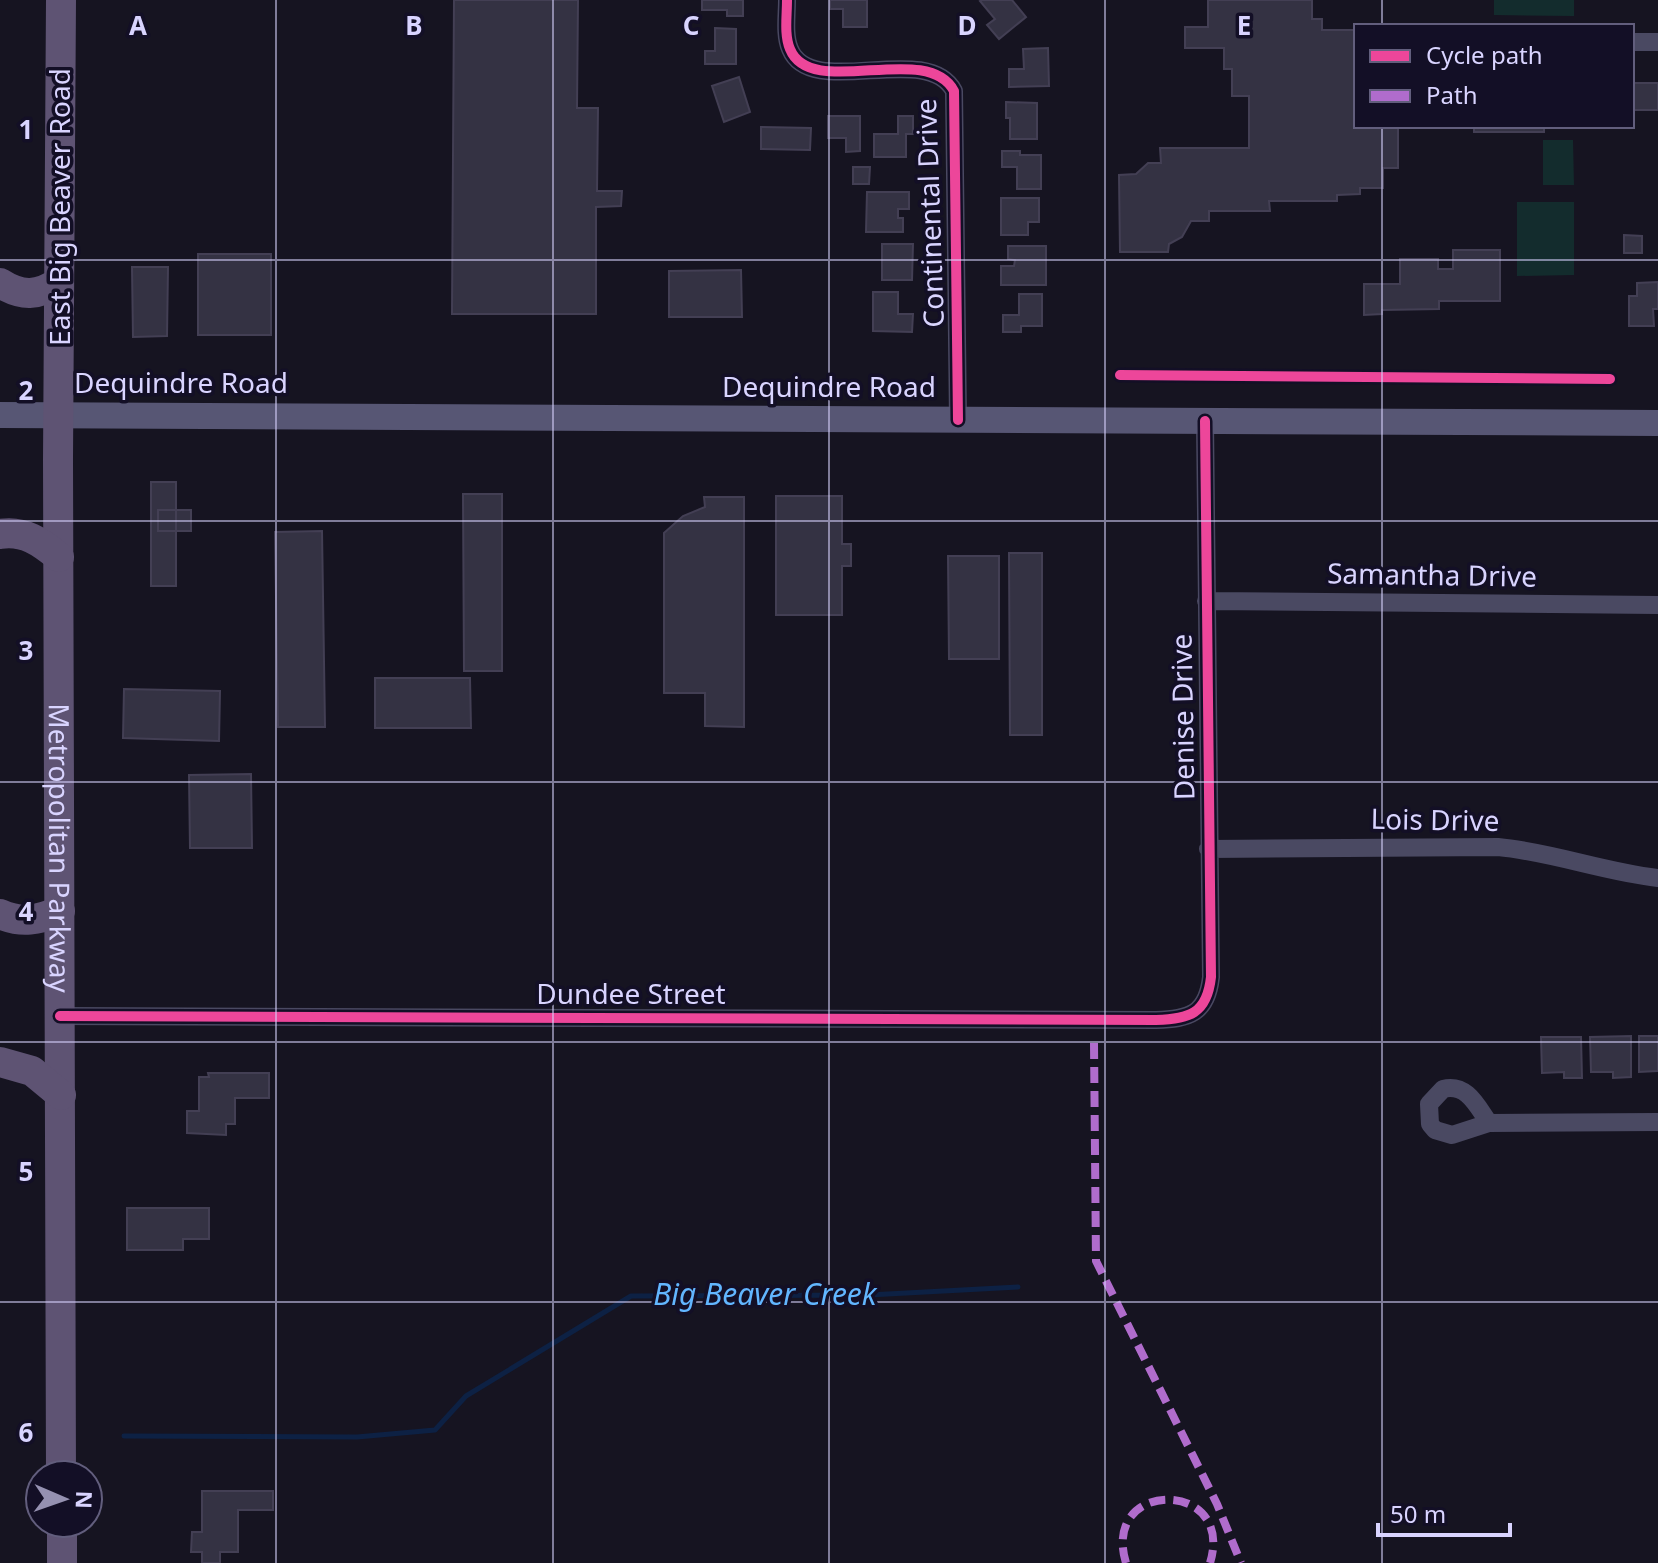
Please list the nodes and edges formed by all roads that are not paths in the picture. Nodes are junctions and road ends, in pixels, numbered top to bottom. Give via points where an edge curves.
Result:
1 (61, 0) edge
2 (787, 0) edge
3 (1634, 42) edge
4 (1658, 42) edge
5 (59, 282) junction
6 (0, 283) edge
7 (59, 414) junction
8 (0, 415) edge
9 (958, 420) junction
10 (1205, 421) junction
11 (1658, 423) edge
12 (0, 534) edge
13 (59, 557) junction
14 (1206, 601) junction
15 (1658, 605) edge
16 (1208, 849) junction
17 (1658, 878) edge
18 (60, 911) junction
19 (0, 914) edge
20 (1199, 1009) joint
21 (60, 1016) junction
22 (0, 1062) edge
23 (61, 1095) junction
24 (1658, 1122) edge
25 (1489, 1123) dead end
26 (61, 1459) edge
27 (62, 1539) edge
28 (62, 1563) edge

1 - 5 main road, East Big Beaver Road
2 - 9 street, Continental Drive via 789,48 800,63 822,70 924,71 945,78 954,91
3 - 4 street
5 - 6 main road via 36,294 22,294
5 - 7 main road, East Big Beaver Road
7 - 8 main road, Dequindre Road
7 - 9 main road, Dequindre Road
7 - 13 main road, Metropolitan Parkway
9 - 10 main road, Dequindre Road
10 - 11 main road, Dequindre Road
10 - 14 street, Denise Drive
12 - 13 main road via 34,539
13 - 18 main road, Metropolitan Parkway
14 - 15 street, Samantha Drive
14 - 16 street, Denise Drive
16 - 17 street, Lois Drive via 1498,847
16 - 20 street, Denise Drive via 1211,977
18 - 19 main road via 28,921
18 - 21 main road, Metropolitan Parkway
20 - 21 street, Dundee Street via 1183,1018 1156,1020
21 - 23 main road, Metropolitan Parkway
22 - 23 main road via 32,1071
23 - 26 main road, Metropolitan Parkway
24 - 25 street
27 - 28 main road

